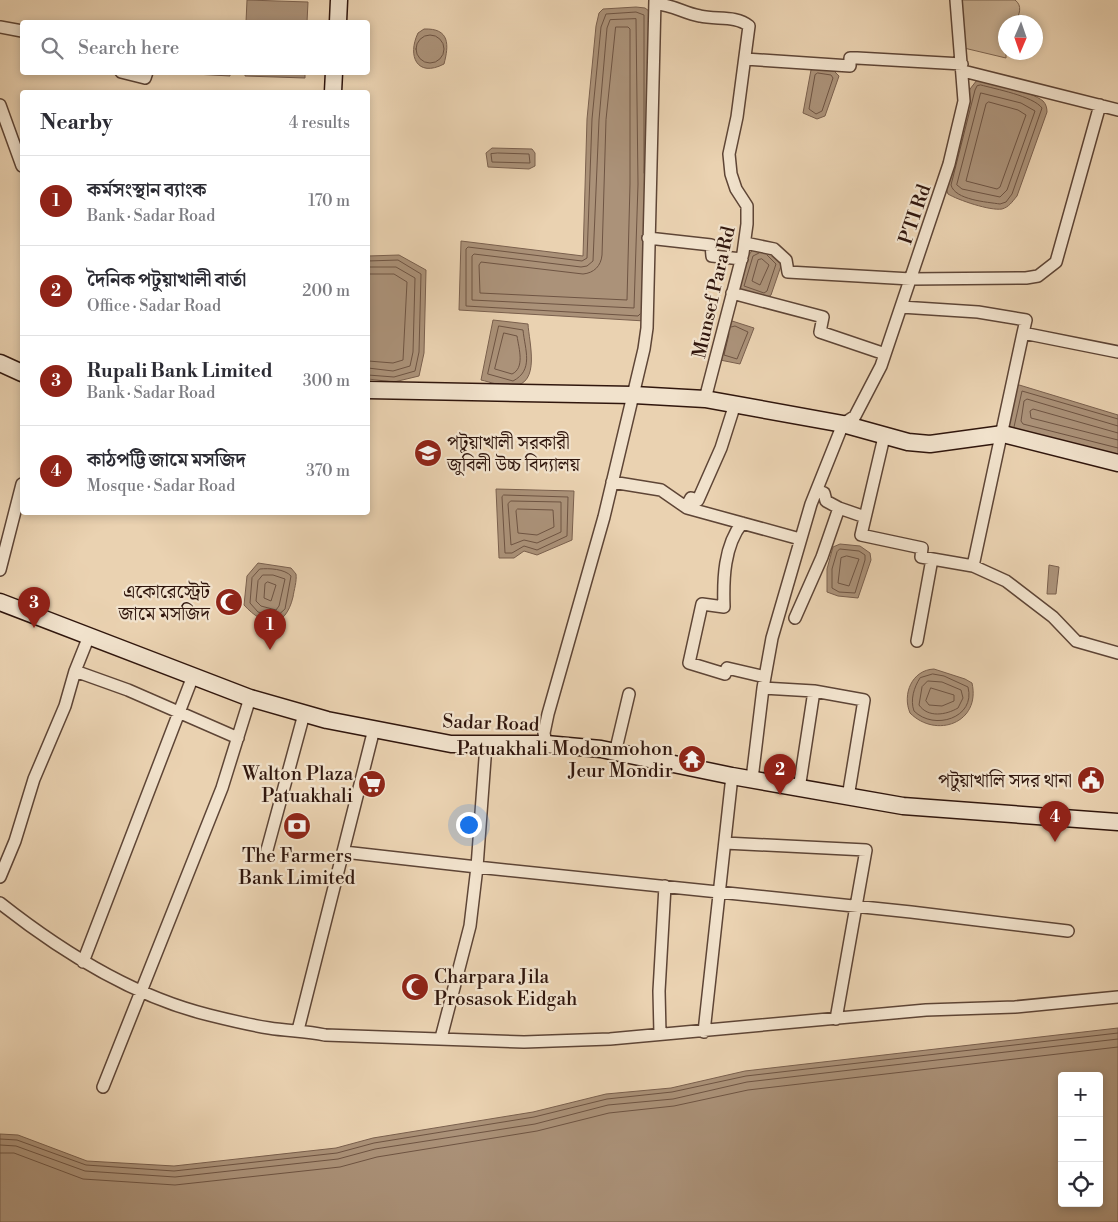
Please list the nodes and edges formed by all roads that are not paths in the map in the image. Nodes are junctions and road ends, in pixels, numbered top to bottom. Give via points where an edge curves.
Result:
1 (339, 0) edge
2 (956, 0) edge
3 (655, 2) edge
4 (338, 20) edge
5 (0, 27) edge
6 (20, 31) edge
7 (745, 59) junction
8 (963, 68) junction
9 (133, 75) edge
10 (146, 75) edge
11 (334, 75) edge
12 (333, 90) edge
13 (0, 105) edge
14 (1100, 105) junction
15 (1118, 110) edge
16 (20, 160) edge
17 (648, 238) junction
18 (745, 243) junction
19 (742, 259) junction
20 (910, 279) junction
21 (732, 293) junction
22 (901, 307) junction
23 (1023, 334) junction
24 (1118, 352) edge
25 (885, 354) junction
26 (0, 363) edge
27 (20, 372) edge
28 (370, 390) edge
29 (634, 395) junction
30 (705, 399) junction
31 (735, 404) junction
32 (843, 424) junction
33 (1003, 434) junction
34 (884, 437) junction
35 (1118, 463) edge
36 (612, 482) junction
37 (817, 490) junction
38 (20, 492) edge
39 (686, 507) junction
40 (840, 508) junction
41 (865, 517) junction
42 (742, 523) junction
43 (800, 539) junction
44 (932, 559) junction
45 (973, 566) junction
46 (0, 570) edge
47 (0, 602) edge
48 (795, 618) dead end
49 (90, 636) junction
50 (917, 640) dead end
51 (1118, 653) edge
52 (75, 671) junction
53 (192, 676) junction
54 (764, 682) junction
55 (814, 691) junction
56 (629, 694) dead end
57 (250, 698) junction
58 (178, 711) junction
59 (304, 714) junction
60 (374, 730) junction
61 (238, 738) junction
62 (546, 744) junction
63 (486, 745) junction
64 (615, 753) junction
65 (732, 776) junction
66 (752, 779) junction
67 (799, 789) junction
68 (848, 797) junction
69 (1118, 822) edge
70 (725, 843) junction
71 (267, 850) dead end
72 (344, 852) junction
73 (478, 867) junction
74 (0, 877) edge
75 (665, 886) junction
76 (720, 892) junction
77 (0, 903) edge
78 (856, 906) junction
79 (1068, 931) dead end
80 (83, 962) junction
81 (140, 990) junction
82 (1118, 997) edge
83 (836, 1019) junction
84 (298, 1030) junction
85 (704, 1032) junction
86 (660, 1034) junction
87 (441, 1038) junction
88 (103, 1087) dead end

1 - 4 street
2 - 8 street, PTI Rd
3 - 7 street, Munsef Para Rd via 674,5 701,17 743,21 749,26
3 - 17 street
5 - 6 street
7 - 8 street via 850,66 850,58 857,58
7 - 18 street, Munsef Para Rd via 730,154 736,190 747,206
8 - 14 street
8 - 20 street, PTI Rd via 964,101 949,164
9 - 10 street via 145,78
11 - 12 street
13 - 16 street
14 - 15 street
14 - 20 street via 1056,262 1048,270 1026,278
17 - 19 street via 711,245 712,256
17 - 29 street via 646,328
18 - 19 street, Munsef Para Rd
18 - 20 street via 774,249 786,260 788,272
19 - 21 street, Munsef Para Rd
20 - 22 street, PTI Rd
21 - 25 street via 823,316 820,332
21 - 30 street, Munsef Para Rd
22 - 23 street via 978,312 1026,320
22 - 25 street, PTI Rd
23 - 24 street
23 - 33 street
25 - 32 street, PTI Rd via 863,403 855,416
26 - 27 street
28 - 29 street
29 - 30 street
29 - 36 street
30 - 31 street
31 - 32 street
31 - 39 street via 721,448 698,500 691,498
32 - 34 street
32 - 37 street
33 - 34 street via 930,444
33 - 35 street
33 - 45 street
34 - 41 street
36 - 39 street via 661,490
36 - 62 street via 548,714 544,734
37 - 40 street
37 - 43 street
38 - 46 street
39 - 42 street
40 - 41 street
40 - 48 street
41 - 44 street via 861,535 922,548 920,557
42 - 43 street
42 - 54 street via 732,543 724,574 724,607 702,604 689,663 725,674 726,668
43 - 54 street via 772,638
44 - 45 street
44 - 50 street
45 - 51 street via 1006,581 1053,617 1076,641
47 - 49 street, Sadar Road
49 - 52 street
49 - 53 street, Sadar Road
52 - 58 street
52 - 74 street
53 - 57 street, Sadar Road
53 - 58 street
54 - 55 street
54 - 66 street
55 - 67 street
55 - 68 street via 864,700
56 - 64 street
57 - 59 street, Sadar Road
57 - 61 street
58 - 61 street
58 - 80 street
59 - 60 street, Sadar Road
59 - 71 street
60 - 63 street, Sadar Road via 451,744
60 - 72 street
61 - 81 street via 182,892
62 - 63 street, Sadar Road
62 - 64 street, Sadar Road
63 - 73 street
64 - 65 street, Sadar Road
65 - 66 street, Sadar Road
65 - 70 street
66 - 67 street, Sadar Road
67 - 68 street, Sadar Road
68 - 69 street, Sadar Road via 986,814
70 - 76 street
70 - 78 street via 866,850
72 - 73 street
72 - 84 street
73 - 75 street
73 - 87 street via 470,926
75 - 76 street
75 - 86 street
76 - 78 street
76 - 85 street
77 - 80 street
78 - 79 street
78 - 83 street
80 - 81 street
81 - 84 street via 207,1014 270,1028
81 - 88 street
82 - 83 street
83 - 85 street
84 - 87 street via 325,1035
85 - 86 street
86 - 87 street via 524,1042

